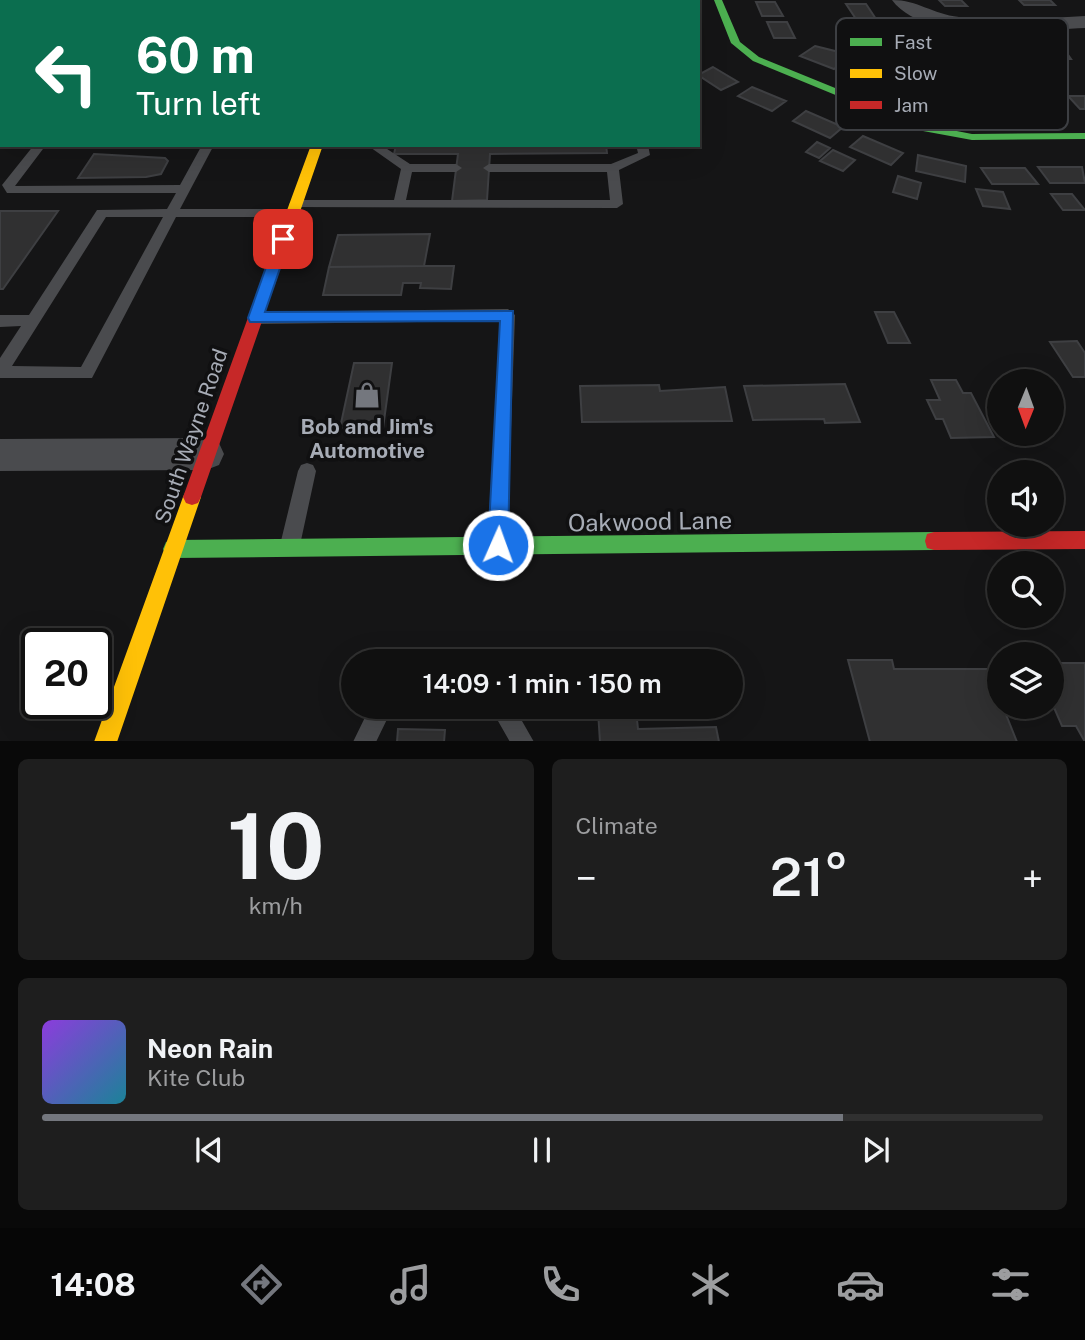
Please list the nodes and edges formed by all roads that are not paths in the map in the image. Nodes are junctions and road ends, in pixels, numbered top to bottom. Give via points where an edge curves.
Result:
1 (718, 0) edge
2 (901, 0) edge
3 (925, 18) edge
4 (836, 93) edge
5 (942, 130) edge
6 (1085, 136) edge
7 (38, 147) edge
8 (207, 147) edge
9 (316, 147) edge
10 (376, 147) edge
11 (642, 147) edge
12 (407, 168) junction
13 (456, 168) dead end
14 (489, 168) dead end
15 (613, 168) junction
16 (186, 189) junction
17 (399, 204) junction
18 (294, 208) junction
19 (172, 213) junction
20 (255, 318) junction
21 (0, 320) edge
22 (33, 320) junction
23 (0, 372) edge
24 (0, 454) edge
25 (206, 454) junction
26 (307, 471) dead end
27 (1085, 540) edge
28 (498, 545) junction
29 (290, 547) junction
30 (173, 549) junction
31 (375, 719) edge
32 (509, 719) edge
33 (105, 741) edge
34 (363, 741) edge
35 (523, 741) edge

1 - 4 street via 736,43 756,59
2 - 3 street
5 - 6 street via 972,137
7 - 16 lane via 8,185 11,190
8 - 16 lane
9 - 18 street, South Wayne Road
10 - 12 lane
11 - 15 lane via 644,155
12 - 13 lane
12 - 17 lane
14 - 15 lane
15 - 17 lane via 617,204
16 - 19 lane
17 - 18 lane
18 - 19 lane
18 - 20 street, South Wayne Road
19 - 22 lane via 102,213
19 - 23 lane via 86,373
20 - 25 street, South Wayne Road
20 - 28 lane via 508,315
21 - 22 lane
22 - 23 lane
24 - 25 street
25 - 30 street, South Wayne Road
26 - 29 lane
27 - 28 street, Oakwood Lane
28 - 29 street, Oakwood Lane
29 - 30 street, Oakwood Lane
30 - 33 street, South Wayne Road
31 - 34 lane
32 - 35 lane

